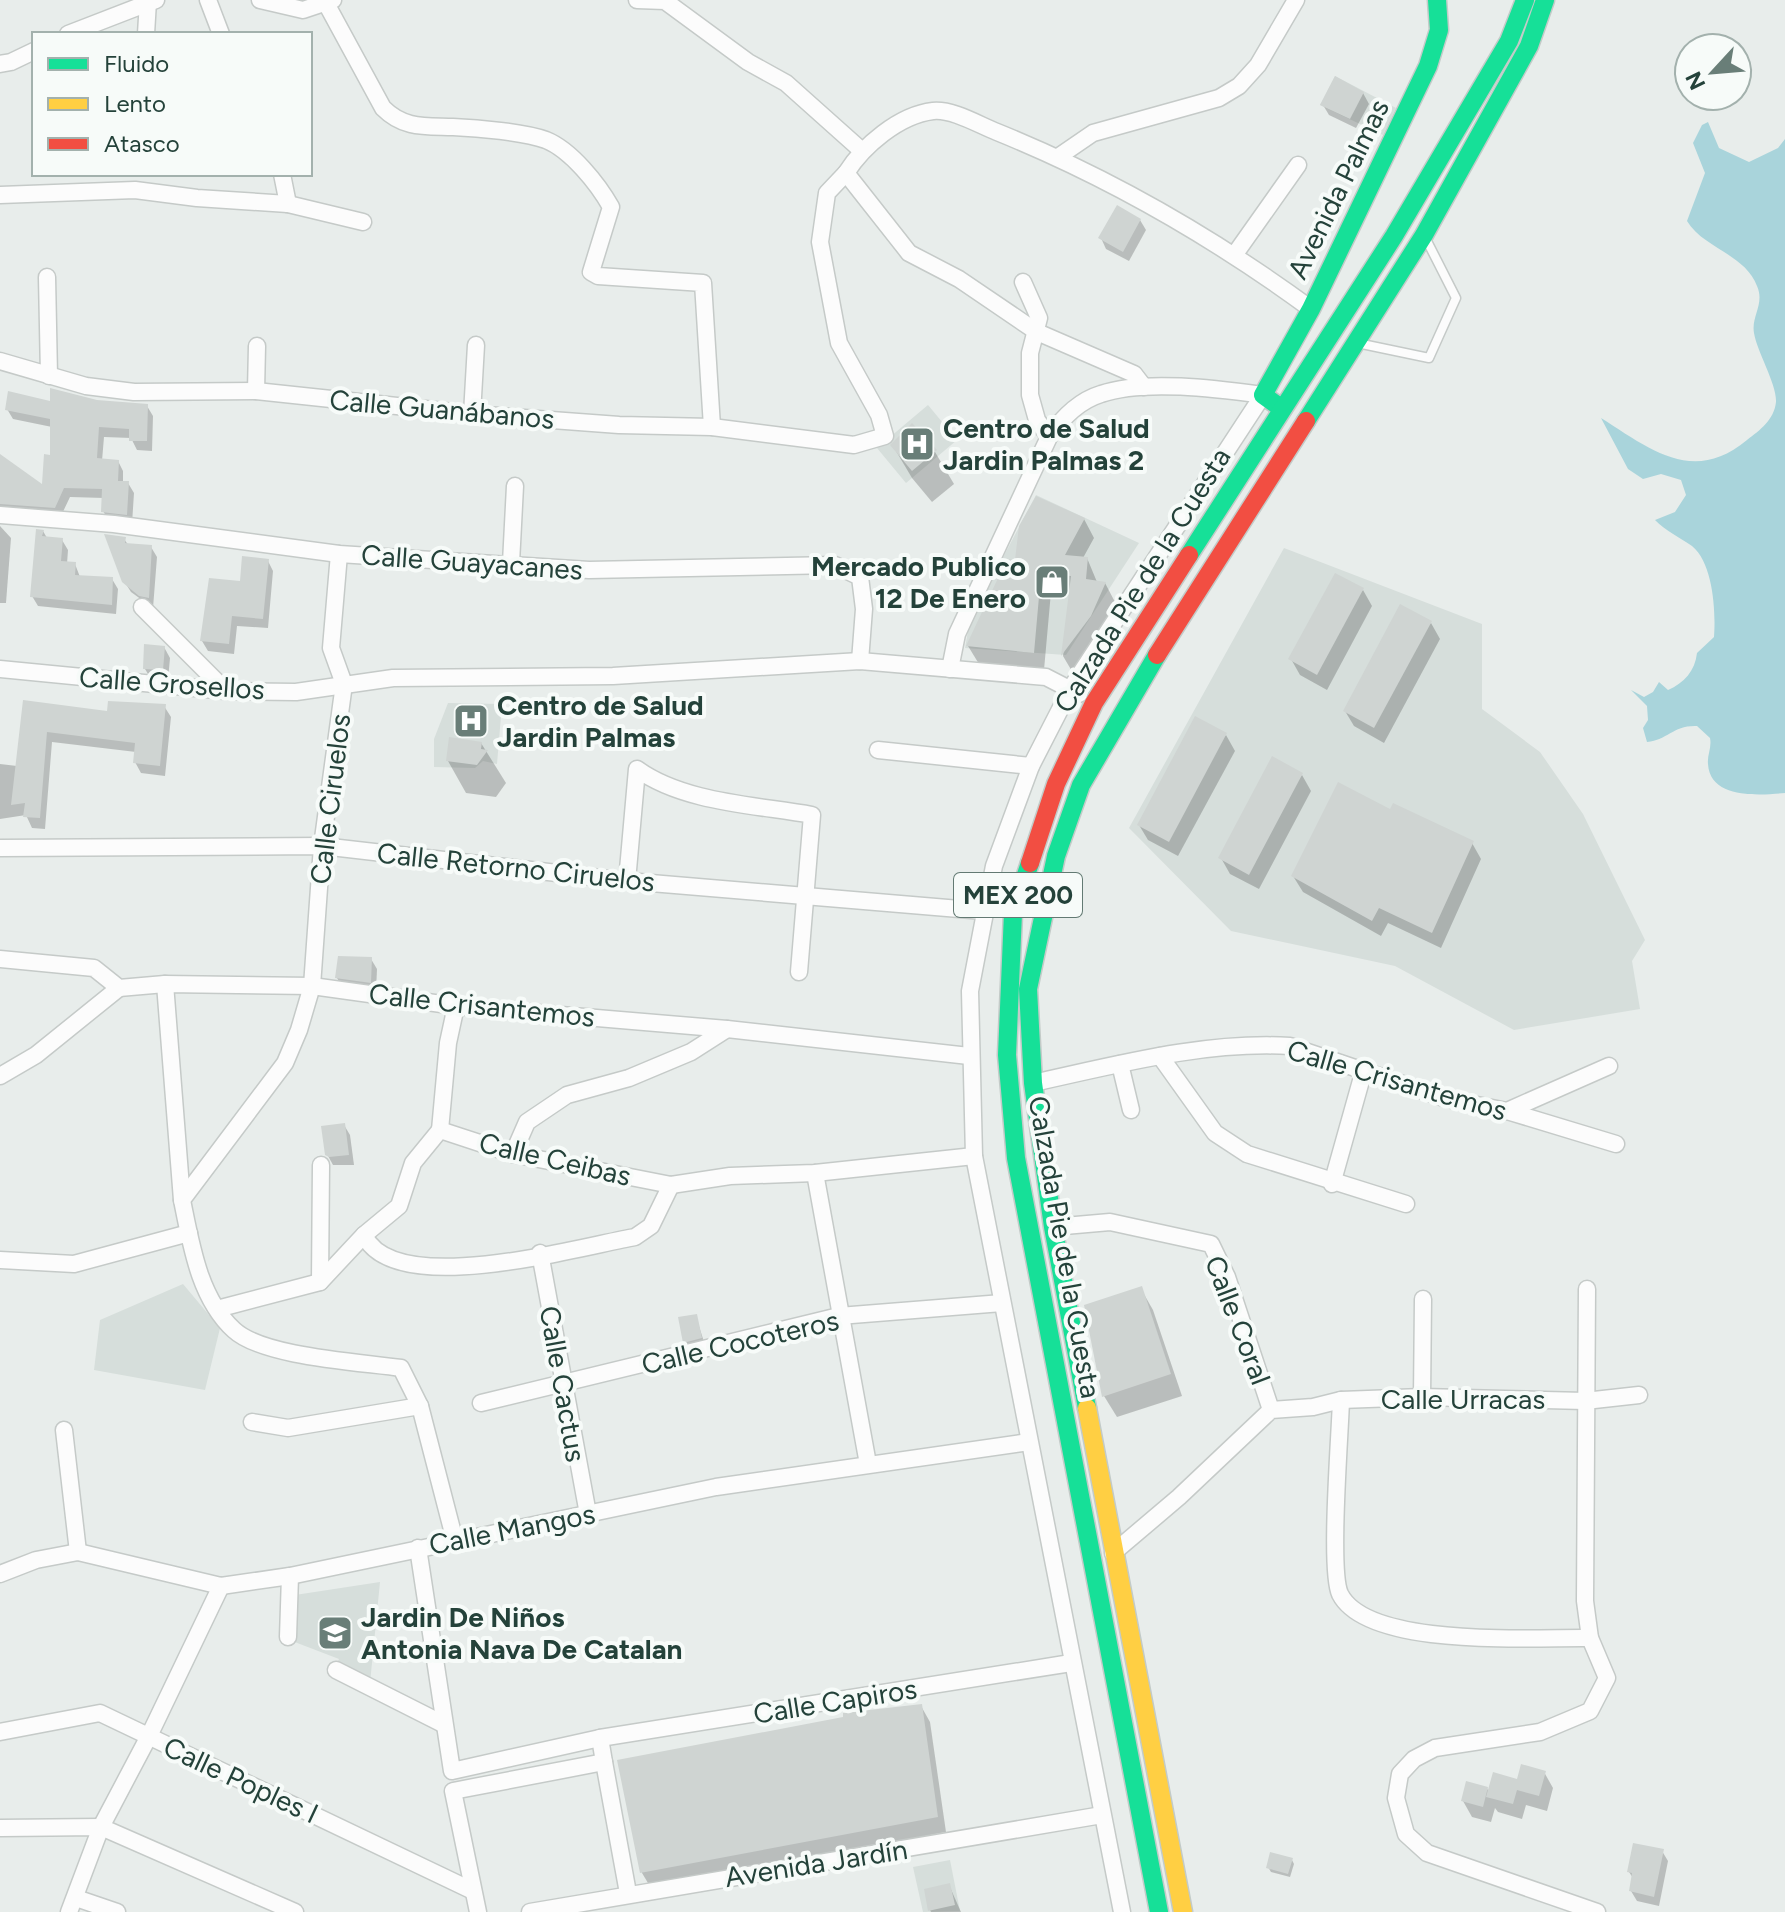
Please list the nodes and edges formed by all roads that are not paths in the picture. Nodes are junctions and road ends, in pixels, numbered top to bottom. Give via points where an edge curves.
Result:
1 (156, 0) edge
2 (208, 0) edge
3 (260, 0) edge
4 (637, 0) edge
5 (1296, 0) edge
6 (1437, 0) edge
7 (1525, 0) edge
8 (1545, 0) edge
9 (148, 1) edge
10 (665, 1) edge
11 (330, 2) edge
12 (73, 32) edge
13 (146, 32) edge
14 (220, 32) edge
15 (32, 52) edge
16 (0, 64) edge
17 (861, 150) junction
18 (1058, 157) junction
19 (1298, 165) dead end
20 (846, 173) junction
21 (282, 176) edge
22 (135, 182) edge
23 (0, 195) edge
24 (288, 204) junction
25 (363, 222) dead end
26 (1424, 235) junction
27 (1235, 254) junction
28 (47, 277) dead end
29 (1023, 282) dead end
30 (1311, 309) junction
31 (1037, 332) junction
32 (1353, 342) junction
33 (476, 345) dead end
34 (257, 346) dead end
35 (0, 361) edge
36 (49, 376) junction
37 (1144, 387) junction
38 (256, 391) junction
39 (1263, 395) junction
40 (1281, 408) junction
41 (472, 414) junction
42 (712, 427) junction
43 (1049, 437) junction
44 (515, 486) dead end
45 (0, 515) edge
46 (339, 554) junction
47 (511, 563) junction
48 (142, 607) dead end
49 (860, 661) junction
50 (0, 669) edge
51 (950, 669) junction
52 (344, 684) junction
53 (1071, 688) junction
54 (226, 691) junction
55 (1094, 703) junction
56 (878, 750) dead end
57 (1031, 766) junction
58 (322, 846) junction
59 (0, 848) edge
60 (627, 881) junction
61 (807, 895) junction
62 (983, 911) junction
63 (0, 959) edge
64 (799, 972) dead end
65 (165, 984) junction
66 (312, 986) junction
67 (119, 988) junction
68 (456, 1006) junction
69 (727, 1029) junction
70 (969, 1056) junction
71 (1160, 1056) junction
72 (1120, 1064) junction
73 (1609, 1066) dead end
74 (1364, 1070) junction
75 (0, 1076) edge
76 (1033, 1083) junction
77 (1131, 1110) dead end
78 (1507, 1111) junction
79 (440, 1130) junction
80 (1616, 1144) dead end
81 (513, 1154) junction
82 (974, 1156) junction
83 (321, 1165) dead end
84 (815, 1173) junction
85 (1332, 1184) junction
86 (671, 1185) junction
87 (182, 1200) junction
88 (1406, 1204) dead end
89 (1053, 1227) junction
90 (189, 1233) junction
91 (364, 1235) junction
92 (540, 1253) junction
93 (0, 1260) edge
94 (320, 1282) junction
95 (1587, 1289) dead end
96 (1423, 1299) dead end
97 (1002, 1303) junction
98 (217, 1309) junction
99 (839, 1316) junction
100 (563, 1384) junction
101 (1639, 1395) dead end
102 (1422, 1397) junction
103 (1341, 1400) junction
104 (1585, 1401) junction
105 (481, 1403) dead end
106 (420, 1406) junction
107 (1271, 1410) junction
108 (252, 1422) dead end
109 (64, 1430) dead end
110 (1029, 1442) junction
111 (868, 1464) junction
112 (588, 1514) junction
113 (455, 1541) junction
114 (418, 1548) junction
115 (78, 1552) junction
116 (1113, 1553) junction
117 (0, 1574) edge
118 (290, 1576) junction
119 (221, 1586) junction
120 (288, 1637) dead end
121 (1590, 1638) junction
122 (1071, 1663) junction
123 (336, 1670) dead end
124 (443, 1724) junction
125 (0, 1732) edge
126 (149, 1736) junction
127 (600, 1738) junction
128 (604, 1762) junction
129 (1102, 1815) junction
130 (101, 1827) junction
131 (0, 1828) edge
132 (473, 1891) junction
133 (628, 1893) junction
134 (73, 1905) edge
135 (117, 1912) edge
136 (295, 1912) edge
137 (478, 1912) edge
138 (530, 1912) edge
139 (1122, 1912) edge
140 (1159, 1912) edge
141 (1183, 1912) edge
142 (1597, 1912) edge

1 - 9 street
2 - 14 street
3 - 11 street via 303,10
4 - 10 street
5 - 18 street via 1258,65 1239,86 1219,98 1093,133
6 - 30 main road, Avenida Palmas via 1438,42
7 - 40 main road, Calzada Pie de la Cuesta / MEX 200 via 1509,41 1394,236
8 - 26 main road, Calzada Pie de la Cuesta / MEX 200 via 1529,46
9 - 12 street
9 - 13 street
10 - 17 street via 786,83
11 - 42 street via 383,108 394,119 409,126 546,140 567,154 611,207 591,272 703,283
15 - 16 street
17 - 18 street via 873,139 934,111
17 - 20 street
18 - 27 street
19 - 27 street
20 - 31 street via 909,253 959,279
20 - 42 street, Calle Guanábanos via 827,193 820,242 836,333 885,436 854,445
21 - 24 street
22 - 23 street
22 - 24 street
24 - 25 street
26 - 32 main road, Calzada Pie de la Cuesta / MEX 200
26 - 32 lane via 1456,298 1429,358
27 - 30 street
28 - 36 street
29 - 31 street via 1039,318
30 - 39 main road, Avenida Palmas
31 - 37 street via 1134,374
31 - 43 street via 1030,353 1030,395
32 - 76 main road, Calzada Pie de la Cuesta / MEX 200 via 1081,785 1056,856 1028,989
33 - 41 street
34 - 38 street
35 - 36 street, Calle Guanábanos
36 - 38 street, Calle Guanábanos via 134,392
37 - 39 street
37 - 43 street via 1102,393 1079,405
38 - 41 street, Calle Guanábanos
39 - 40 main road
39 - 53 street
40 - 55 main road, Calzada Pie de la Cuesta / MEX 200
41 - 42 street, Calle Guanábanos
43 - 51 street via 957,634
44 - 47 street
45 - 46 street, Calle Guayacanes via 114,524
46 - 47 street, Calle Guayacanes
46 - 52 street via 331,648
47 - 49 street, Calle Guayacanes via 589,570 835,565 860,577
48 - 54 street
49 - 51 street, Calle Ciruelos
49 - 52 street, Calle Ciruelos
50 - 54 street, Calle Grosellos
51 - 53 street, Calle Ciruelos via 1046,677
52 - 54 street, Calle Grosellos via 296,692
52 - 58 street, Calle Ciruelos
53 - 55 street, Calle Ciruelos
53 - 57 street
55 - 140 main road, Calzada Pie de la Cuesta / MEX 200 via 1056,784 1013,913 1007,1055 1016,1158
56 - 57 street
57 - 62 street via 1007,825
58 - 59 street, Calle Retorno Ciruelos
58 - 60 street, Calle Retorno Ciruelos
58 - 66 street, Calle Ciruelos
60 - 61 street, Calle Retorno Ciruelos
60 - 61 street via 637,769 655,782 693,793 812,815
61 - 62 street, Calle Retorno Ciruelos
61 - 64 street
62 - 70 street via 970,991
63 - 67 street via 94,968
65 - 66 street, Calle Crisantemos
65 - 67 street, Calle Crisantemos
65 - 87 street
66 - 68 street, Calle Crisantemos
66 - 87 street, Calle Ciruelos via 285,1063
67 - 75 street via 36,1055
68 - 69 street, Calle Crisantemos
68 - 79 street
69 - 70 street, Calle Crisantemos
69 - 81 street via 642,1073 567,1095 527,1122
70 - 82 street
71 - 72 street, Calle Crisantemos
71 - 74 street, Calle Crisantemos via 1290,1046
71 - 85 street via 1215,1133 1247,1154
72 - 76 street, Calle Crisantemos
72 - 77 street
73 - 78 street
74 - 78 street, Calle Crisantemos via 1447,1099
74 - 85 street
76 - 89 main road, Calzada Pie de la Cuesta / MEX 200
78 - 80 street, Calle Crisantemos
79 - 81 street, Calle Ceibas
79 - 91 street, Calle Ceibas via 413,1163 399,1206
81 - 86 street, Calle Ceibas
82 - 84 street, Calle Ceibas
82 - 97 street
83 - 94 street
84 - 86 street, Calle Ceibas via 730,1176
84 - 99 street
85 - 88 street
86 - 92 street via 651,1226 635,1237
87 - 90 street
89 - 107 street, Calle Coral via 1110,1222 1211,1244
89 - 116 main road, Calzada Pie de la Cuesta / MEX 200
90 - 93 street via 74,1264
90 - 98 street via 195,1262
91 - 92 street via 384,1256 437,1269
91 - 94 street, Calle Ceibas
92 - 100 street, Calle Cactus
94 - 98 street
95 - 104 street
96 - 102 street
97 - 99 street, Calle Cocoteros
97 - 110 street
98 - 106 street via 235,1332 261,1344 401,1368
99 - 100 street, Calle Cocoteros
99 - 111 street
100 - 105 street, Calle Cocoteros
100 - 112 street, Calle Cactus
101 - 104 street, Calle Urracas
102 - 103 street, Calle Urracas
102 - 104 street, Calle Urracas
103 - 107 street, Calle Urracas
103 - 121 street, Calle Urracas via 1336,1578 1351,1609 1428,1636
104 - 121 street via 1585,1601
106 - 108 street via 288,1428
106 - 113 street
107 - 116 street
109 - 115 street
110 - 111 street, Calle Mangos
110 - 122 street
111 - 112 street, Calle Mangos via 716,1487
112 - 113 street, Calle Mangos
113 - 114 street, Calle Mangos
114 - 118 street, Calle Mangos
114 - 124 street
115 - 117 street, Calle Mangos
115 - 119 street, Calle Mangos
116 - 141 main road, Calzada Pie de la Cuesta / MEX 200
118 - 119 street, Calle Mangos
118 - 120 street
119 - 126 street
121 - 142 street via 1607,1678 1590,1711 1540,1732 1435,1748 1400,1774 1396,1798 1406,1834 1427,1853
122 - 127 street, Calle Capiros
122 - 129 street
123 - 124 street
124 - 127 street, Calle Capiros via 452,1771
125 - 126 street, Calle Poples I via 100,1713
126 - 130 street
126 - 132 street, Calle Poples I
127 - 128 street
128 - 132 street via 453,1791
128 - 133 street
129 - 133 street, Avenida Jardín
129 - 139 street
130 - 131 street
130 - 134 street
130 - 136 street
132 - 137 street
133 - 138 street, Avenida Jardín
134 - 135 street

